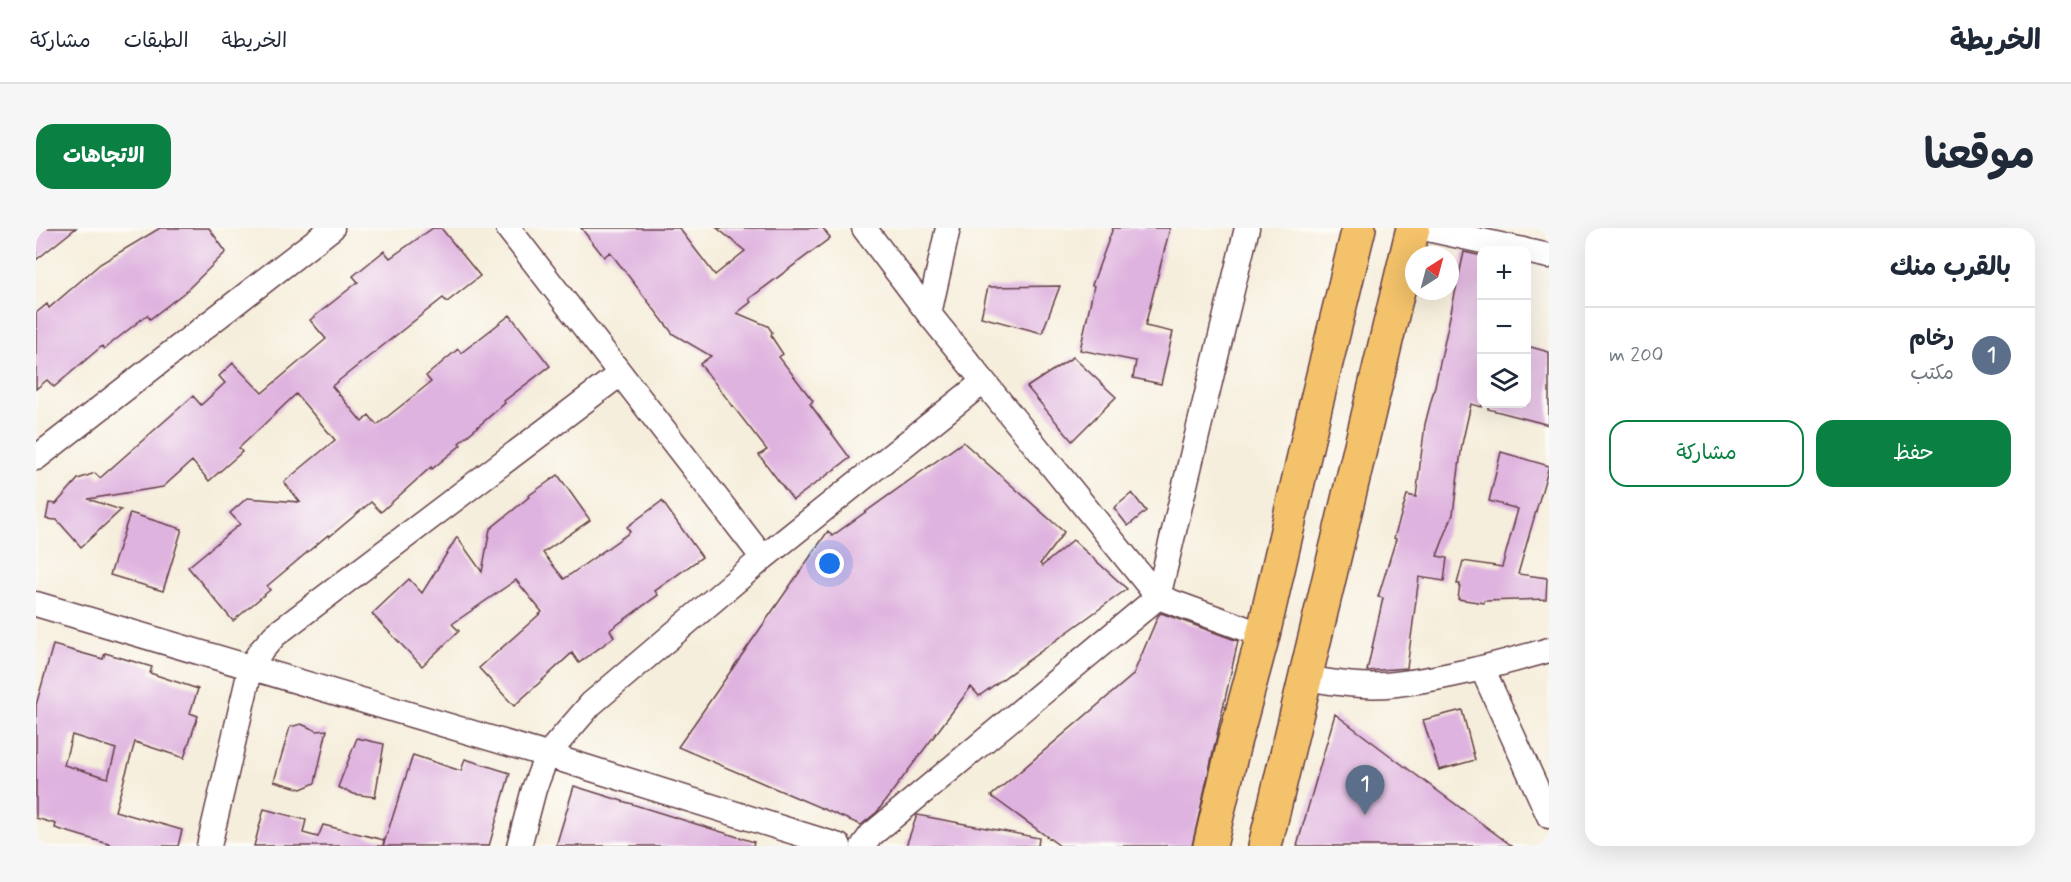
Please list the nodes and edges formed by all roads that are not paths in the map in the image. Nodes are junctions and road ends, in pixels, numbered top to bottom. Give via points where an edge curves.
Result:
1 (332, 228) edge
2 (508, 228) edge
3 (864, 228) edge
4 (948, 228) edge
5 (1246, 228) edge
6 (1359, 228) edge
7 (1413, 228) edge
8 (1423, 228) edge
9 (1503, 246) edge
10 (1531, 252) edge
11 (1549, 256) edge
12 (929, 314) junction
13 (620, 374) junction
14 (983, 382) junction
15 (36, 458) edge
16 (763, 558) junction
17 (1158, 597) junction
18 (36, 604) edge
19 (1263, 635) junction
20 (1549, 650) edge
21 (251, 666) junction
22 (1482, 668) junction
23 (1305, 678) junction
24 (547, 755) junction
25 (1549, 816) edge
26 (209, 846) edge
27 (519, 846) edge
28 (839, 846) edge
29 (862, 846) edge
30 (1210, 846) edge
31 (1265, 846) edge

1 - 15 street
2 - 13 street
3 - 12 street
4 - 12 street
5 - 17 street
6 - 19 main road
7 - 23 main road
8 - 9 street
10 - 11 street
12 - 14 street
13 - 16 street
13 - 21 street via 275,635
14 - 16 street
14 - 17 street
16 - 24 street via 591,704
17 - 19 street
17 - 29 street
18 - 21 street
19 - 30 main road
20 - 22 street
21 - 24 street
21 - 26 street
22 - 23 street via 1395,685 1351,685
22 - 25 street
23 - 31 main road
24 - 27 street
24 - 28 street

